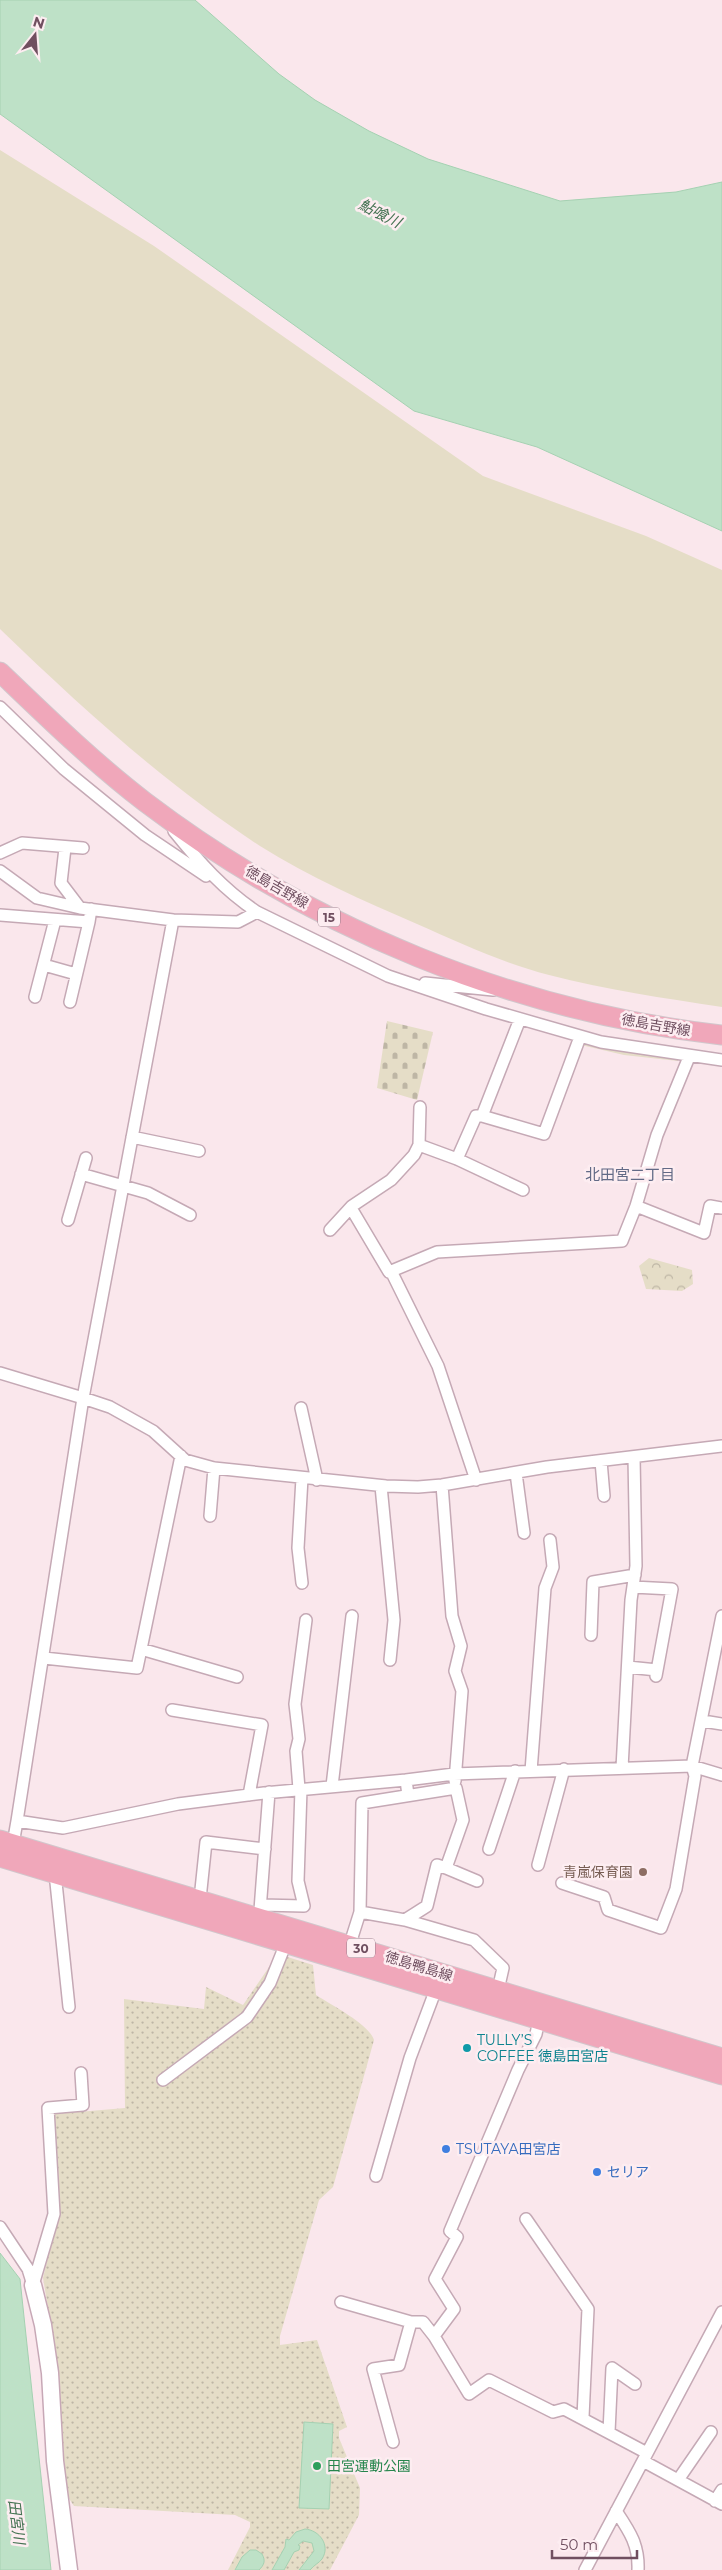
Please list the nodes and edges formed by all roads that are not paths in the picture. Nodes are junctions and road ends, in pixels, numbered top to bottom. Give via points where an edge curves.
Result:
1 (0, 672) edge
2 (0, 707) edge
3 (173, 822) junction
4 (65, 848) junction
5 (83, 848) dead end
6 (0, 853) edge
7 (0, 871) edge
8 (222, 886) junction
9 (86, 908) junction
10 (257, 912) junction
11 (0, 915) edge
12 (55, 920) junction
13 (173, 920) junction
14 (89, 922) junction
15 (44, 965) junction
16 (76, 974) junction
17 (414, 985) junction
18 (505, 987) junction
19 (36, 997) dead end
20 (70, 1002) dead end
21 (520, 1019) junction
22 (722, 1035) edge
23 (580, 1037) junction
24 (689, 1057) junction
25 (722, 1060) edge
26 (420, 1107) dead end
27 (482, 1116) junction
28 (132, 1137) junction
29 (419, 1145) junction
30 (199, 1151) dead end
31 (86, 1158) dead end
32 (457, 1159) junction
33 (81, 1174) junction
34 (123, 1187) junction
35 (523, 1190) dead end
36 (636, 1206) junction
37 (351, 1208) junction
38 (722, 1208) edge
39 (190, 1215) dead end
40 (68, 1220) dead end
41 (330, 1230) dead end
42 (391, 1271) junction
43 (0, 1373) edge
44 (83, 1398) junction
45 (301, 1408) dead end
46 (722, 1446) edge
47 (181, 1456) junction
48 (634, 1457) junction
49 (600, 1461) junction
50 (214, 1468) junction
51 (516, 1473) junction
52 (302, 1478) junction
53 (317, 1480) junction
54 (476, 1480) junction
55 (442, 1484) junction
56 (381, 1486) junction
57 (604, 1496) dead end
58 (210, 1516) dead end
59 (524, 1533) dead end
60 (550, 1540) dead end
61 (634, 1575) junction
62 (302, 1583) dead end
63 (633, 1587) junction
64 (352, 1616) dead end
65 (722, 1616) edge
66 (306, 1620) dead end
67 (591, 1635) dead end
68 (142, 1649) junction
69 (44, 1658) junction
70 (718, 1659) edge
71 (390, 1660) dead end
72 (628, 1666) junction
73 (237, 1677) dead end
74 (172, 1710) dead end
75 (703, 1721) junction
76 (722, 1724) edge
77 (692, 1766) junction
78 (622, 1768) junction
79 (564, 1769) junction
80 (531, 1771) junction
81 (515, 1772) junction
82 (454, 1774) junction
83 (722, 1775) edge
84 (406, 1780) junction
85 (332, 1786) junction
86 (456, 1788) junction
87 (300, 1789) junction
88 (270, 1792) junction
89 (249, 1795) junction
90 (408, 1795) junction
91 (17, 1821) junction
92 (265, 1849) junction
93 (489, 1849) dead end
94 (4, 1854) edge
95 (538, 1865) dead end
96 (446, 1868) junction
97 (55, 1873) junction
98 (477, 1881) dead end
99 (562, 1883) dead end
100 (200, 1900) junction
101 (260, 1911) junction
102 (360, 1912) junction
103 (406, 1920) junction
104 (286, 1943) junction
105 (347, 1953) junction
106 (436, 1989) junction
107 (498, 1990) junction
108 (69, 2007) dead end
109 (539, 2020) junction
110 (722, 2058) edge
111 (81, 2073) dead end
112 (722, 2075) edge
113 (163, 2080) dead end
114 (376, 2176) dead end
115 (526, 2219) dead end
116 (0, 2227) edge
117 (33, 2285) junction
118 (341, 2302) dead end
119 (722, 2312) edge
120 (411, 2322) junction
121 (434, 2336) junction
122 (635, 2384) dead end
123 (583, 2417) junction
124 (609, 2432) junction
125 (711, 2432) dead end
126 (393, 2442) dead end
127 (645, 2457) junction
128 (678, 2480) junction
129 (722, 2490) edge
130 (718, 2502) edge
131 (616, 2511) junction
132 (69, 2570) edge
133 (585, 2570) edge
134 (638, 2570) edge

1 - 3 main road, 徳島吉野線 / 15 via 77,745
2 - 8 street via 64,769 145,835
3 - 8 street via 174,831
3 - 18 main road, 徳島吉野線 / 15 via 253,874 322,913 400,949
4 - 5 street
4 - 6 street via 22,843
4 - 9 street via 61,883
7 - 9 street via 37,898
8 - 10 street
9 - 13 street
9 - 14 street
10 - 13 street via 238,922
10 - 17 street via 353,960
11 - 12 street
12 - 14 street
12 - 15 street
13 - 28 street
14 - 16 street
15 - 16 street
15 - 19 street
16 - 20 street
17 - 18 street via 422,983 489,991
17 - 21 street
18 - 22 main road, 徳島吉野線 / 15 via 607,1017 671,1030
21 - 23 street
21 - 27 street
23 - 24 street
23 - 27 street via 544,1134
24 - 25 street
24 - 36 street via 657,1135
26 - 29 street
27 - 32 street via 476,1116
28 - 30 street
28 - 34 street
29 - 32 street
29 - 37 street via 391,1180
31 - 33 street
32 - 35 street
33 - 34 street
33 - 40 street
34 - 39 street via 148,1193
34 - 44 street
36 - 38 street via 704,1233 710,1206
36 - 42 street via 622,1241 437,1252
37 - 41 street
37 - 42 street
42 - 54 street via 438,1366
43 - 44 street
44 - 47 street via 110,1407 152,1431
44 - 69 street
45 - 53 street
46 - 48 street
47 - 50 street
47 - 68 street
48 - 49 street
48 - 61 street
49 - 51 street
49 - 57 street
50 - 52 street
50 - 58 street
51 - 54 street
51 - 59 street
52 - 53 street
52 - 62 street via 298,1548
53 - 56 street
54 - 55 street
55 - 56 street
55 - 82 street via 452,1616 461,1646 455,1670 462,1691
56 - 71 street via 394,1620
60 - 80 street via 553,1567 545,1588
61 - 63 street
61 - 67 street via 593,1582
63 - 72 street
63 - 72 street via 672,1589 656,1673
64 - 85 street
65 - 70 street
66 - 87 street via 295,1704
68 - 69 street via 137,1668
68 - 73 street
69 - 91 street
70 - 75 street
72 - 78 street
74 - 89 street via 262,1725
75 - 76 street
75 - 77 street
77 - 78 street
77 - 83 street
77 - 99 street via 695,1776 676,1889 661,1928 608,1910 604,1897
78 - 79 street
79 - 80 street
79 - 95 street
80 - 81 street
81 - 82 street
81 - 93 street
82 - 84 street
82 - 86 street
84 - 85 street
84 - 90 street
85 - 87 street
86 - 90 street
86 - 96 street via 463,1820
87 - 88 street
87 - 101 street via 298,1881 304,1906
88 - 89 street
88 - 92 street
89 - 91 street via 178,1804 63,1828
90 - 102 street via 362,1803
91 - 94 street
92 - 100 street via 206,1842
92 - 101 street
94 - 97 main road, 徳島鴨島線 / 30
94 - 100 main road, 徳島鴨島線 / 30
96 - 98 street
96 - 103 street via 437,1865 427,1906
97 - 104 main road, 徳島鴨島線 / 30
97 - 108 street
100 - 101 main road, 徳島鴨島線 / 30
101 - 105 main road, 徳島鴨島線 / 30
102 - 103 street
102 - 105 street
103 - 107 street via 474,1940 503,1968
104 - 105 main road, 徳島鴨島線 / 30
104 - 113 street via 270,1983 246,2017
105 - 106 main road, 徳島鴨島線 / 30
105 - 107 main road, 徳島鴨島線 / 30
106 - 109 main road, 徳島鴨島線 / 30
106 - 114 street via 410,2058
107 - 110 main road, 徳島鴨島線 / 30
109 - 112 main road, 徳島鴨島線 / 30
109 - 121 street via 536,2034 450,2231 457,2237 435,2279 454,2309
111 - 117 street via 83,2105 48,2108 54,2214
115 - 123 street via 588,2309
116 - 117 street via 28,2269
117 - 132 street via 50,2373 55,2461
118 - 120 street
119 - 127 street
120 - 121 street via 423,2322
120 - 126 street via 399,2365 374,2369
121 - 123 street via 469,2394 489,2380 553,2412 564,2409
122 - 124 street via 612,2368
123 - 124 street
124 - 127 street
125 - 128 street
127 - 128 street
127 - 131 street
128 - 130 street
129 - 130 street
131 - 133 street
131 - 134 street via 639,2553

